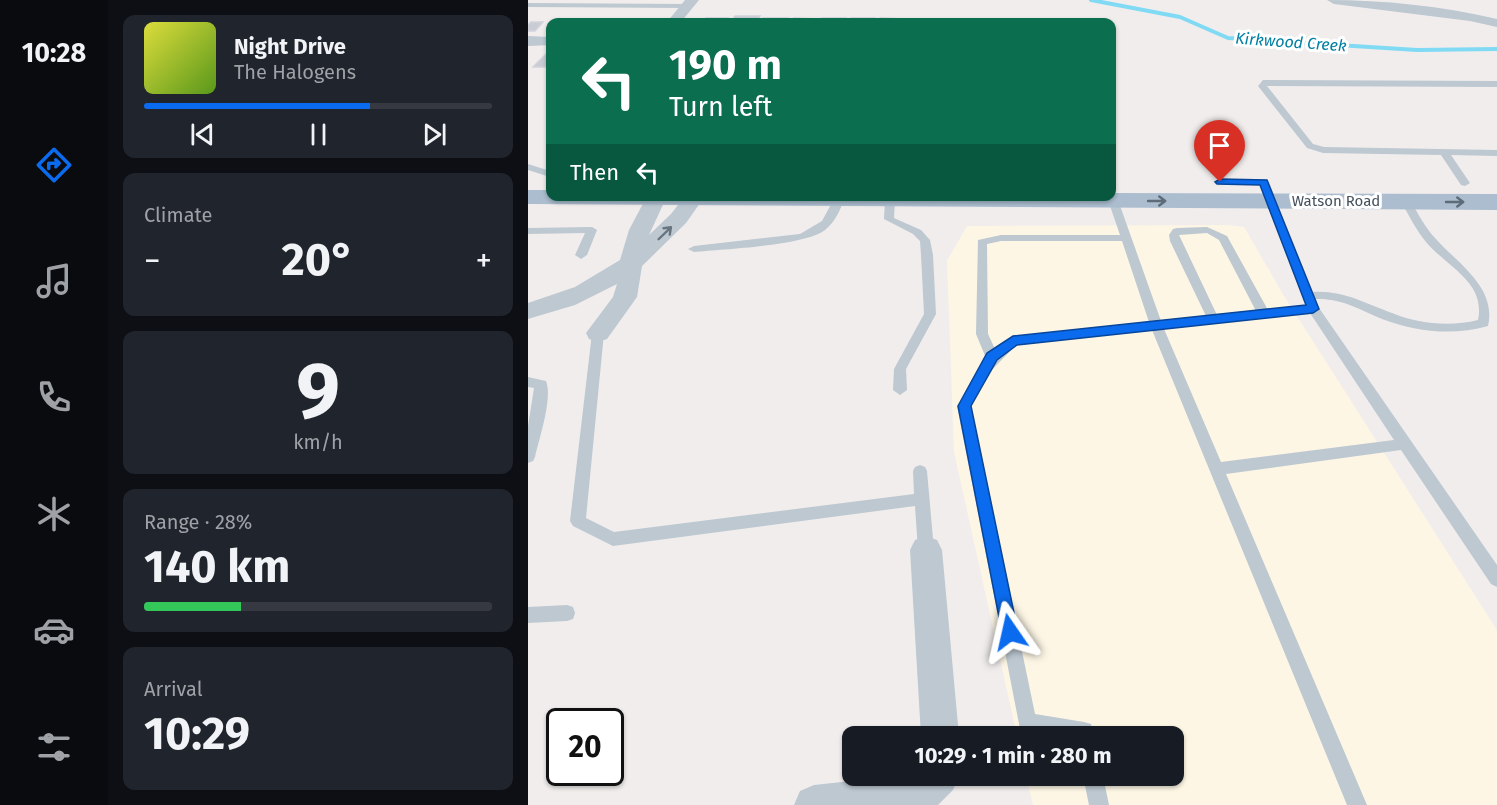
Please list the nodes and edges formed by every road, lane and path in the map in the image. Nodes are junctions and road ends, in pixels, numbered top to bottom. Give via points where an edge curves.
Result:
1 (1334, 0) edge
2 (689, 3) edge
3 (528, 5) edge
4 (677, 18) edge
5 (1497, 23) edge
6 (528, 40) edge
7 (546, 40) edge
8 (1497, 84) edge
9 (1444, 152) junction
10 (1497, 153) edge
11 (528, 167) edge
12 (546, 174) edge
13 (546, 175) edge
14 (528, 176) edge
15 (1465, 183) junction
16 (1116, 191) edge
17 (1267, 191) junction
18 (528, 197) edge
19 (546, 197) edge
20 (1496, 199) edge
21 (654, 201) edge
22 (693, 201) edge
23 (838, 201) edge
24 (890, 201) edge
25 (1115, 201) edge
26 (1406, 202) junction
27 (528, 231) edge
28 (1126, 238) junction
29 (694, 249) dead end
30 (581, 255) dead end
31 (630, 266) junction
32 (1310, 303) junction
33 (528, 311) edge
34 (1264, 314) junction
35 (1213, 320) junction
36 (1156, 325) junction
37 (598, 333) joint
38 (992, 357) junction
39 (528, 382) edge
40 (900, 390) dead end
41 (1405, 444) junction
42 (528, 457) edge
43 (1216, 469) junction
44 (920, 471) dead end
45 (922, 499) junction
46 (926, 550) joint
47 (1497, 579) edge
48 (567, 612) dead end
49 (528, 615) edge
50 (939, 726) edge
51 (1052, 726) edge
52 (930, 786) edge
53 (1095, 786) edge
54 (814, 805) edge
55 (1100, 805) edge
56 (1357, 805) edge

1 - 5 street
2 - 3 lane
2 - 4 street
6 - 7 street
8 - 9 lane via 1266,82 1262,86 1310,146 1323,150
9 - 10 lane
9 - 15 lane
11 - 12 lane
13 - 14 main road
15 - 17 main road, Watson Road
15 - 20 main road, Watson Road
16 - 17 main road, Watson Road
17 - 26 main road, Watson Road
17 - 32 lane
18 - 19 main road, Watson Road
26 -> 20 main road, Watson Road
21 - 31 street
31 -> 22 street via 687,212
23 - 29 lane via 833,217 816,232 802,237
24 - 40 lane via 889,219 917,232 925,240 927,255 930,314 900,369
25 - 28 lane
26 - 32 lane via 1436,245 1483,285 1490,303 1490,315 1484,322 1454,328 1429,326 1387,316 1337,294
27 - 30 lane via 592,230
28 - 36 lane
28 - 38 lane via 982,242 982,334
31 - 33 street via 581,295
31 - 37 street via 623,301
32 - 34 lane
32 - 41 lane
34 - 35 lane
34 - 35 lane via 1218,233 1177,231 1175,241
35 - 36 lane
36 - 38 lane via 1013,341
36 - 43 lane
37 - 45 lane via 578,521 613,539
38 - 51 lane via 964,406 1027,722
39 - 42 lane via 541,385
41 - 43 lane
41 - 47 lane
43 - 56 lane
44 - 45 lane
45 - 46 lane
46 - 50 street
48 - 49 lane
52 - 54 street via 927,790 877,799
53 - 55 lane

